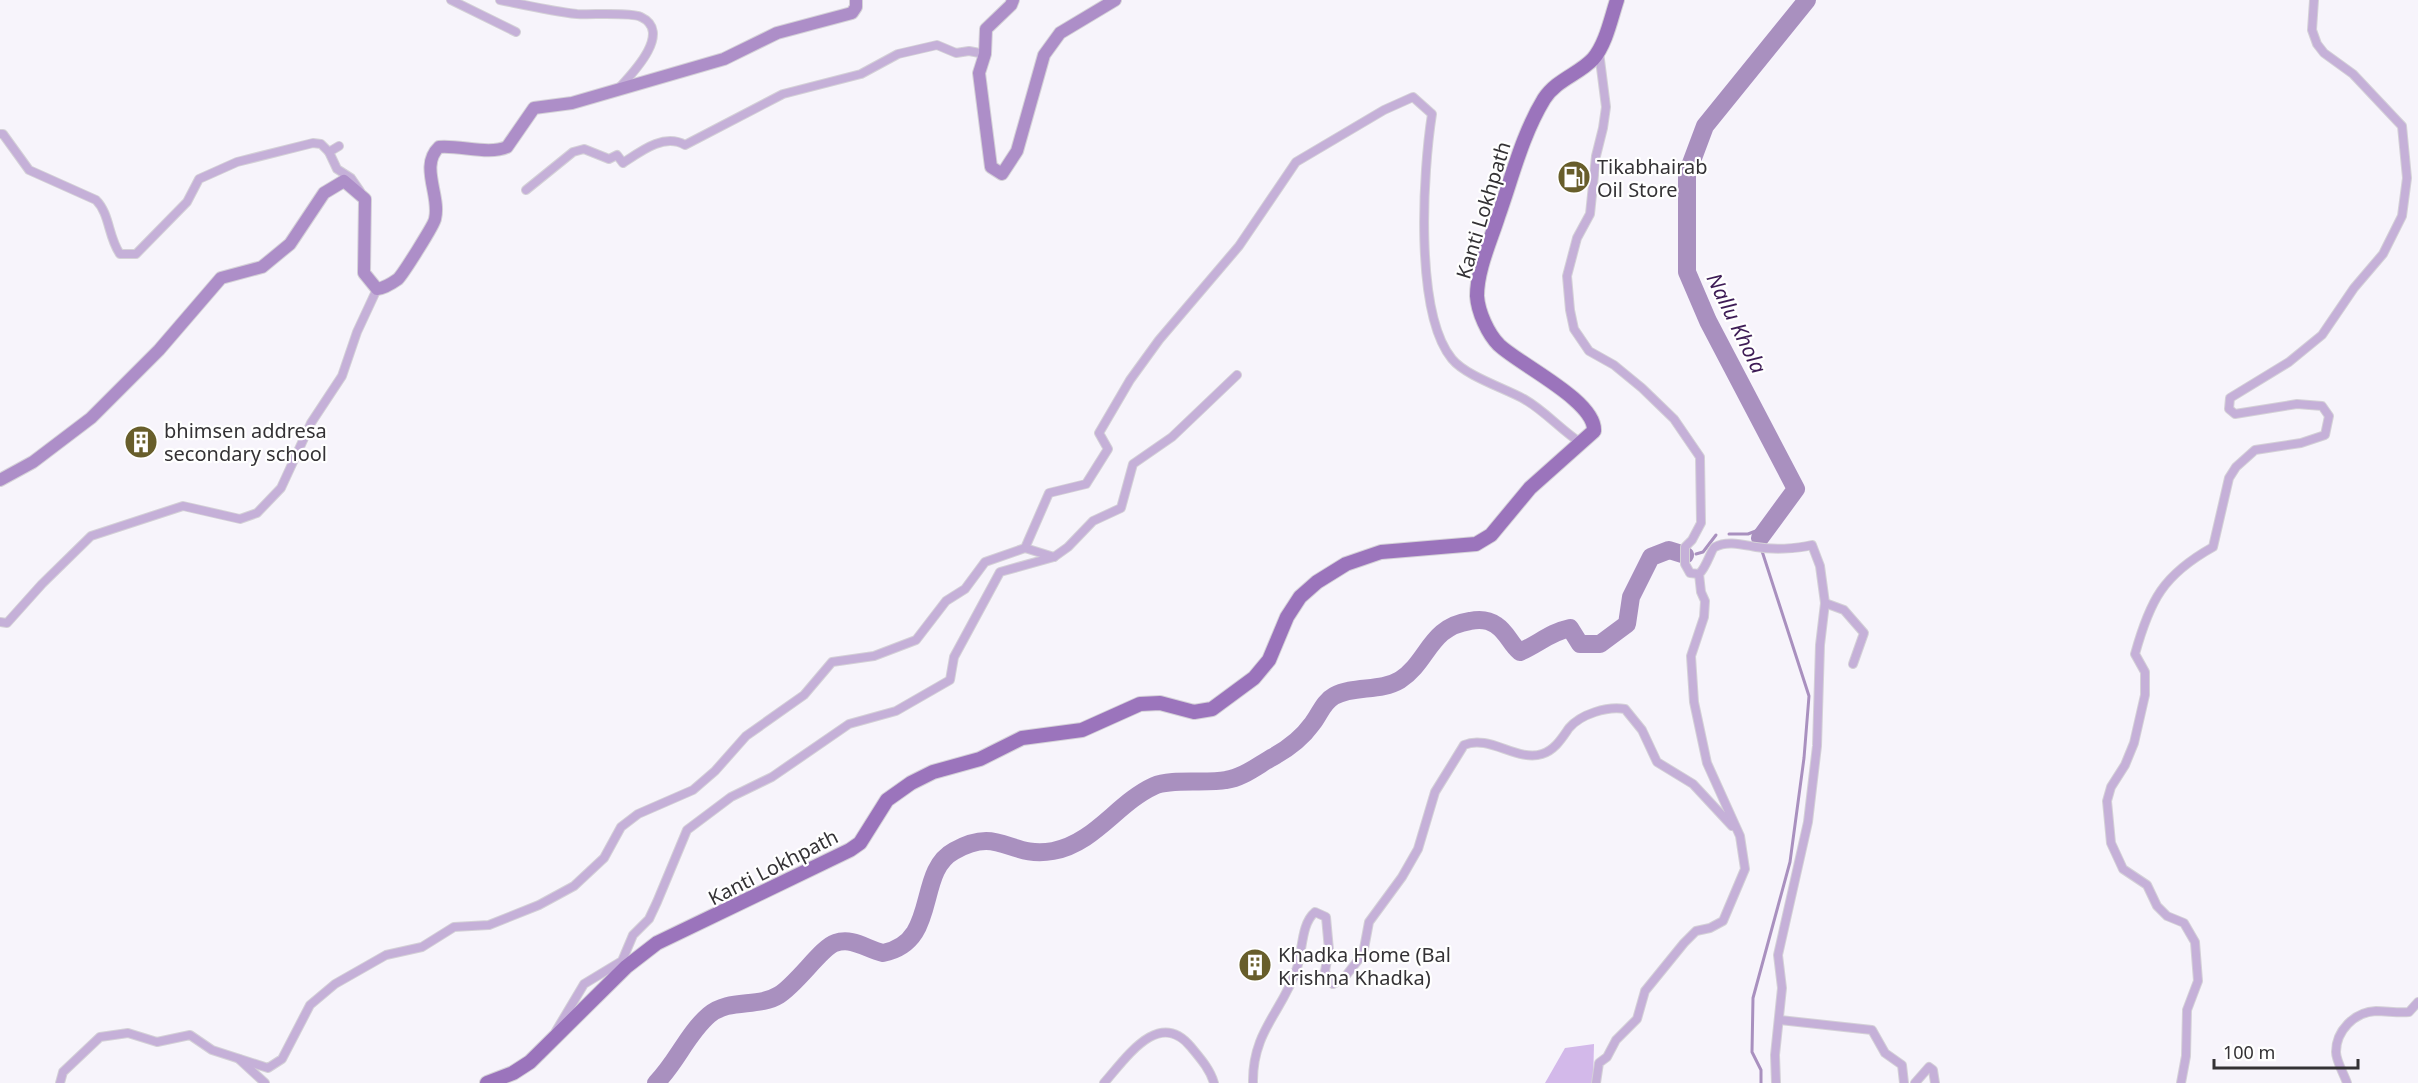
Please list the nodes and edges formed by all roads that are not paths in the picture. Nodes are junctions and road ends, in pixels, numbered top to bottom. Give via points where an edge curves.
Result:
1 (451, 0) edge
2 (500, 0) edge
3 (856, 0) edge
4 (1013, 0) edge
5 (1115, 0) edge
6 (1617, 0) edge
7 (2314, 0) edge
8 (516, 32) dead end
9 (1599, 51) junction
10 (985, 54) junction
11 (618, 88) junction
12 (0, 134) edge
13 (339, 147) dead end
14 (329, 152) junction
15 (526, 190) dead end
16 (365, 199) junction
17 (377, 289) junction
18 (1237, 375) dead end
19 (1581, 443) junction
20 (0, 480) edge
21 (1025, 548) junction
22 (1054, 557) junction
23 (1699, 574) junction
24 (1825, 603) junction
25 (0, 622) edge
26 (1853, 664) dead end
27 (1740, 836) junction
28 (2418, 1002) edge
29 (1780, 1020) junction
30 (551, 1040) junction
31 (237, 1056) junction
32 (1598, 1081) edge
33 (60, 1083) edge
34 (265, 1083) edge
35 (487, 1083) edge
36 (1104, 1083) edge
37 (1214, 1083) edge
38 (1253, 1083) edge
39 (1776, 1083) edge
40 (1904, 1083) edge
41 (1915, 1083) edge
42 (1935, 1083) edge
43 (2181, 1083) edge
44 (2348, 1083) edge

1 - 8 street
2 - 11 street via 577,14 639,15 649,22 653,38 643,62
3 - 11 street via 852,13 777,33 724,59
4 - 10 street via 987,28
5 - 10 street via 1060,33 1044,56 1017,151 1002,174 991,167 979,73
6 - 9 main road, Kanti Lokhpath
7 - 43 street via 2312,30 2317,44 2353,74 2402,126 2406,192 2402,216 2383,254 2349,294 2322,335 2289,362 2230,398 2229,409 2235,414 2297,404 2322,406 2329,417 2325,435 2255,450 2236,467 2229,478 2212,547 2165,583 2142,628 2135,654 2145,672 2145,695 2134,743 2107,801 2111,843 2123,869 2147,885 2157,906 2167,916 2184,923 2195,942 2198,981 2187,1010
9 - 19 main road, Kanti Lokhpath via 1584,67 1557,84 1534,118 1488,248 1477,296 1480,312 1497,343 1589,414 1594,431
9 - 23 street via 1605,117 1590,214 1576,238 1567,276 1572,320 1589,351 1642,387 1674,419 1700,457 1701,523 1685,547 1685,564 1690,573
10 - 15 street via 956,53 937,45 898,54 861,74 783,94 685,145 677,141 649,145 623,163 617,155 609,159 584,149 573,152
11 - 17 street via 572,103 534,108 507,147 500,150 460,145 439,147 431,163 435,219 399,278
12 - 14 street via 29,170 96,200 104,208 120,254 135,255 187,202 199,179 237,162 314,143
13 - 14 street
14 - 16 street via 337,169 351,178
16 - 17 street via 364,273
16 - 20 street via 344,181 324,193 290,244 262,267 221,278 159,350 91,418 33,462
17 - 25 street via 342,376 311,423 281,488 257,513 240,519 183,506 91,536 7,623
18 - 22 street via 1172,437 1133,464 1121,507 1093,521
19 - 21 street via 1526,400 1454,362 1444,348 1431,306 1423,216 1432,114 1413,97 1296,162 1239,246 1130,380 1099,433 1108,449 1086,484 1048,493
19 - 30 main road, Kanti Lokhpath via 1530,488 1491,535 1476,544 1381,552 1347,564 1317,582 1300,597 1287,617 1269,660 1254,678 1212,709 1194,712 1160,703 1140,704 1082,730 1022,738 980,759 925,775 887,801 860,843 657,944 626,967
21 - 22 street
21 - 31 street via 985,562 964,589 946,601 916,640 874,656 832,662 804,695 746,736 693,789 638,814 621,827 604,858 574,886 489,925 454,927 422,946 386,955 335,984 310,1005 282,1059 268,1068
22 - 30 street via 1000,572 954,657 950,680 896,711 849,724 772,777 731,797 687,830 657,902 633,935 622,960 584,984
23 - 24 street via 1716,546 1812,545 1820,566
23 - 27 street via 1704,617 1691,656 1690,680 1707,763
24 - 26 street via 1844,610 1864,633
24 - 29 street via 1809,811 1778,955
27 - 32 street via 1745,868 1723,921 1696,931 1645,991 1636,1019 1599,1063
27 - 38 street via 1693,784 1657,762 1642,730 1625,709 1608,708 1576,722 1561,741 1543,754 1529,755 1485,744 1464,745 1435,792 1418,849 1369,922 1363,954 1344,978 1334,984 1325,971 1329,950 1326,917 1315,912 1307,919 1293,980 1259,1039
28 - 44 street via 2409,1012 2375,1011 2354,1019 2340,1032 2336,1053
29 - 39 street
29 - 40 street via 1872,1030 1885,1053 1902,1065
30 - 35 main road, Kanti Lokhpath via 530,1062
31 - 33 street via 212,1050 190,1035 157,1042 129,1033 99,1037 63,1072
31 - 34 street
36 - 37 street via 1128,1056 1155,1033 1165,1031 1183,1037 1205,1064
41 - 42 street via 1929,1067

